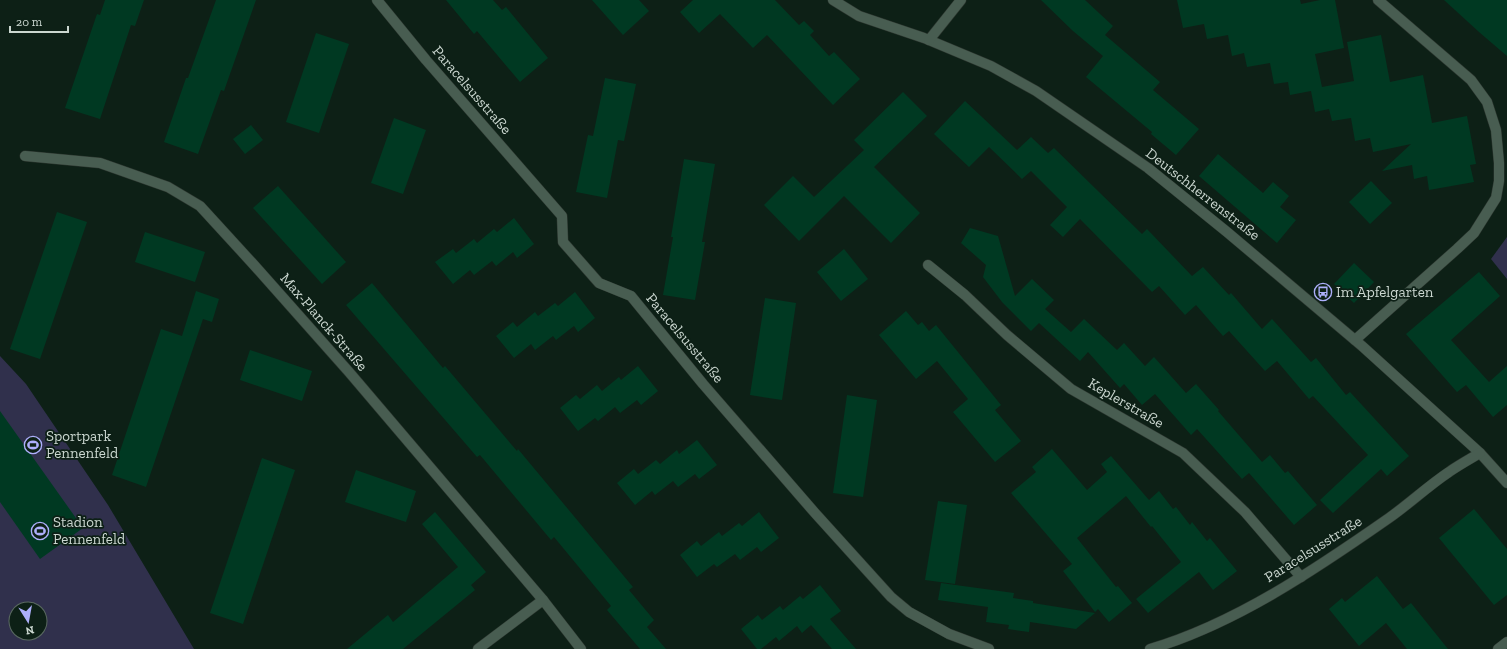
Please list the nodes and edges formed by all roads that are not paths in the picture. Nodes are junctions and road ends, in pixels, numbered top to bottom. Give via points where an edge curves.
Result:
1 (377, 0) edge
2 (833, 0) edge
3 (961, 0) edge
4 (1378, 0) edge
5 (929, 40) junction
6 (25, 156) dead end
7 (928, 265) dead end
8 (1355, 340) junction
9 (1480, 453) junction
10 (1507, 483) edge
11 (1301, 577) junction
12 (543, 600) junction
13 (1507, 642) edge
14 (478, 649) edge
15 (581, 649) edge
16 (989, 649) edge
17 (1150, 649) edge
18 (1498, 649) edge

1 - 16 street, Paracelsusstraße via 562,216 563,242 599,283 631,296 703,384 891,597 909,612 948,634
2 - 5 street, Deutschherrenstraße via 859,16
3 - 5 street
4 - 8 street via 1471,80 1487,102 1496,130 1499,181 1496,198 1474,233
5 - 8 street, Deutschherrenstraße via 991,66 1036,91 1148,168
6 - 12 street, Max-Planck-Straße via 100,163 168,187 200,206 344,368
7 - 11 street, Keplerstraße via 966,295 1007,335 1071,389 1183,453 1245,512
8 - 9 street, Deutschherrenstraße
9 - 10 street, Deutschherrenstraße
9 - 11 street, Paracelsusstraße via 1449,471 1390,517
11 - 17 street, Paracelsusstraße via 1226,619 1192,635
12 - 14 street
12 - 15 street, Max-Planck-Straße
13 - 18 street

